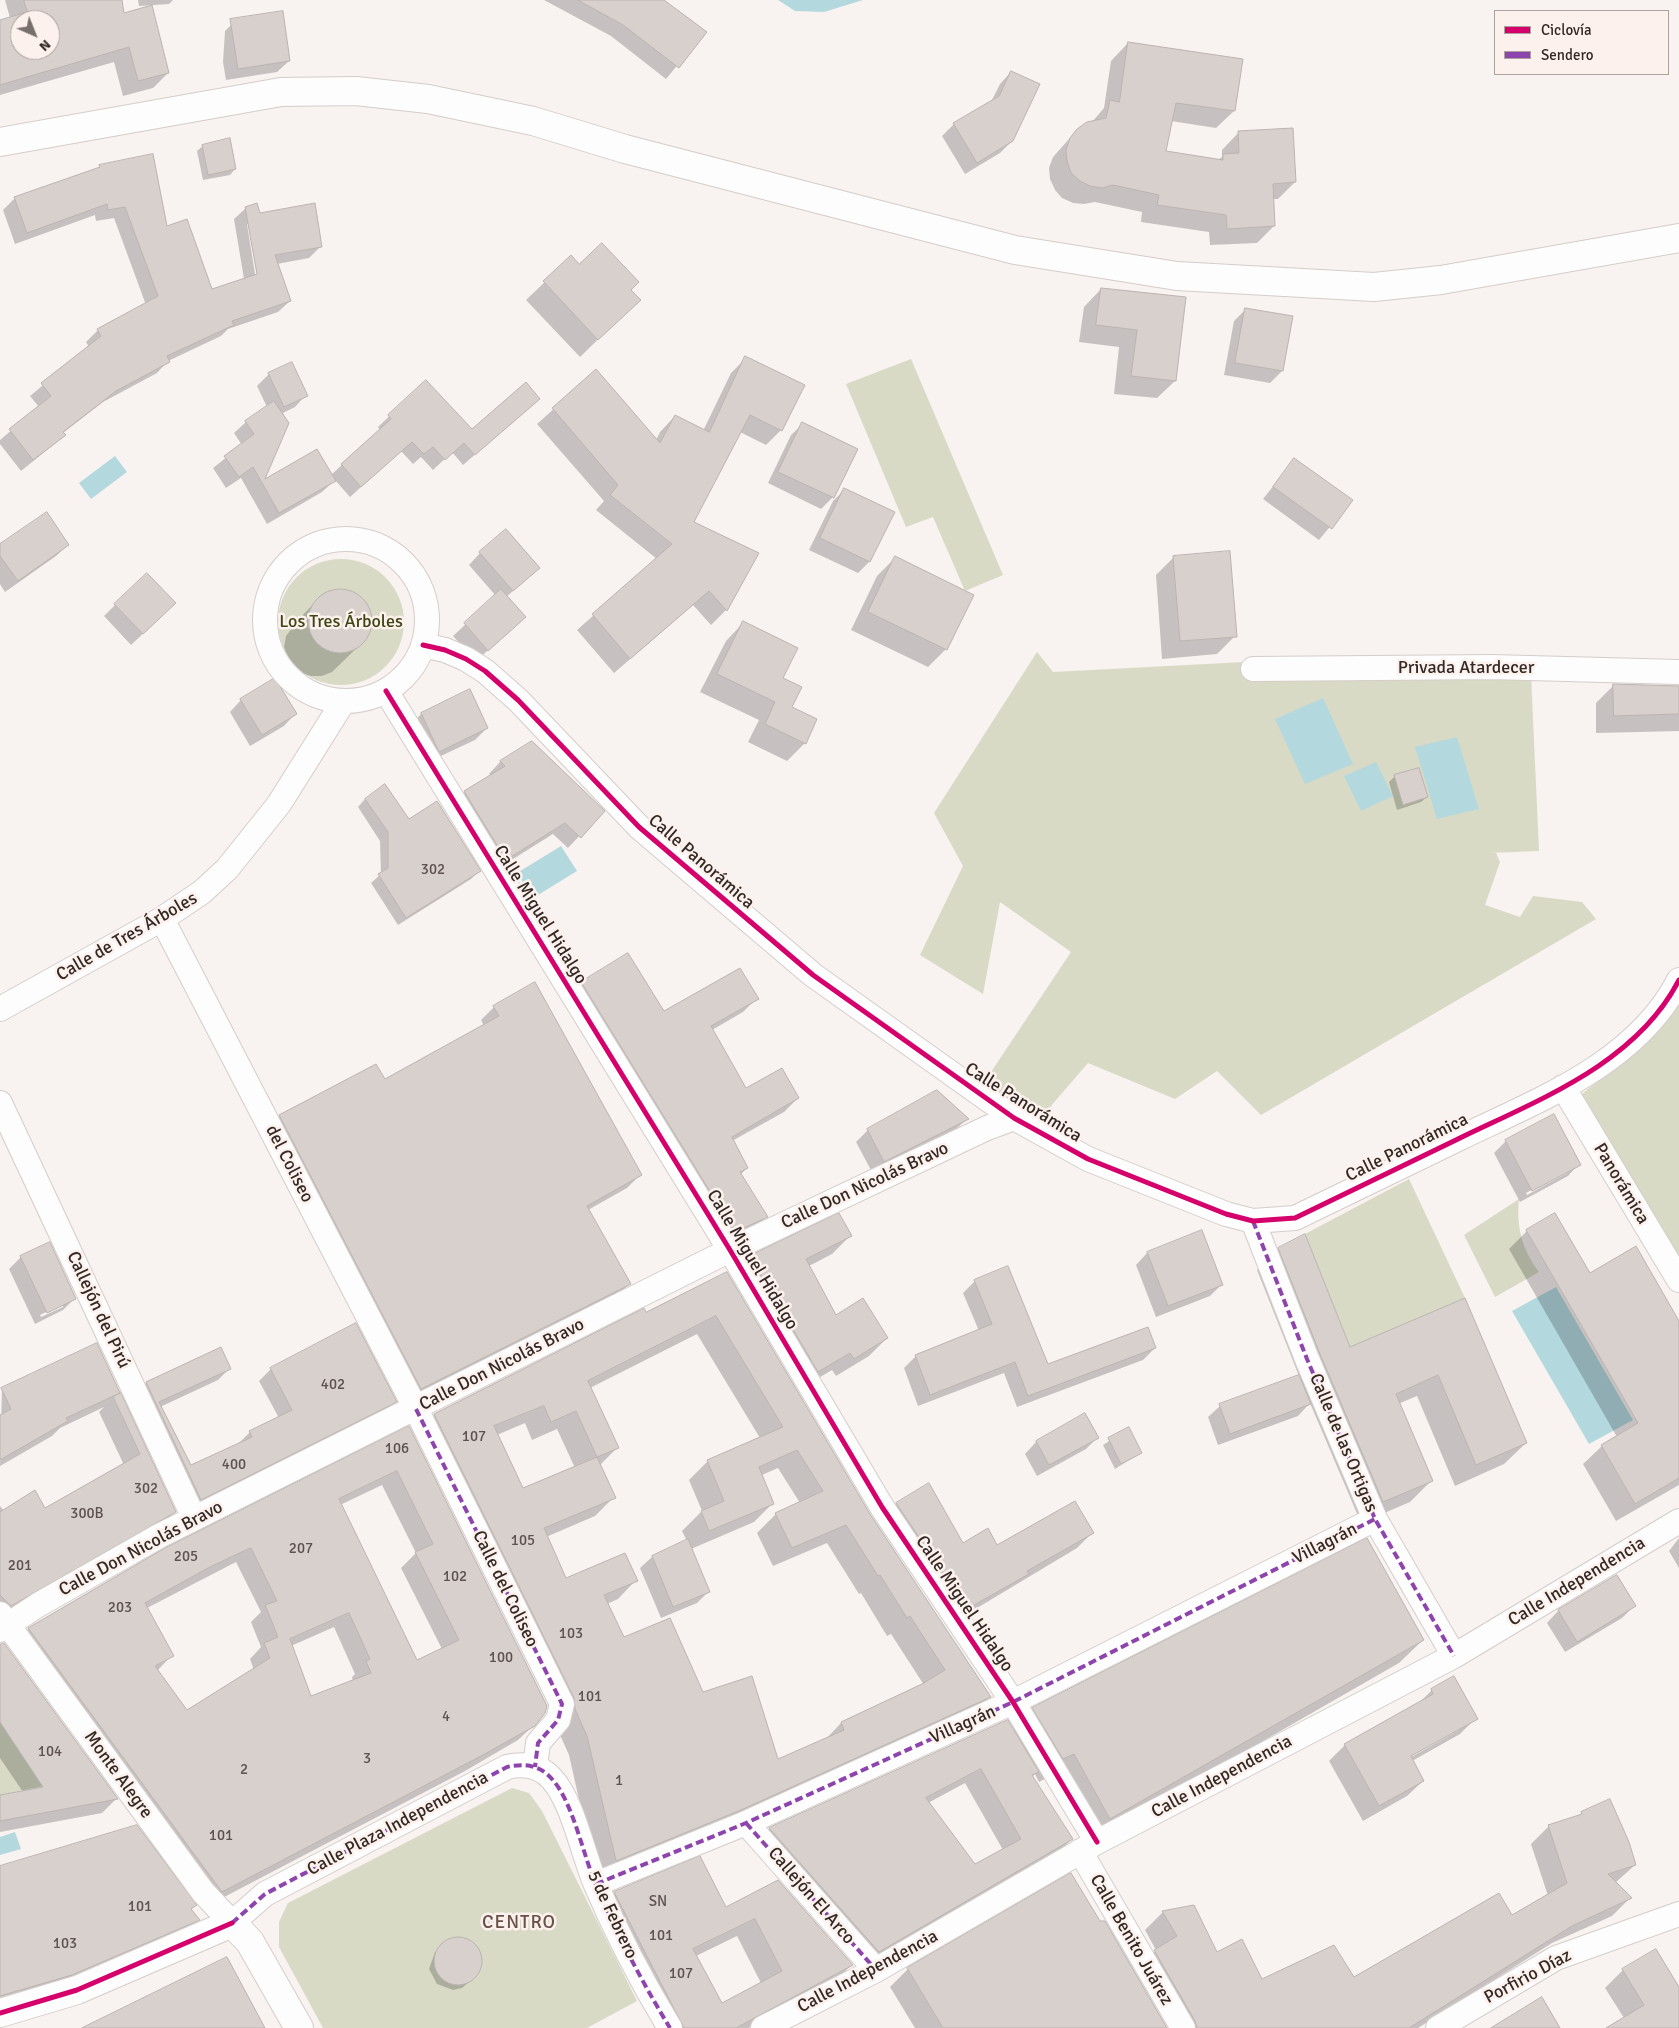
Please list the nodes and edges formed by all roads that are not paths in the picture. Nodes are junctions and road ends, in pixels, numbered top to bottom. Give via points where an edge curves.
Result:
1 (0, 142) edge
2 (1679, 238) edge
3 (423, 645) junction
4 (1253, 669) dead end
5 (1679, 672) edge
6 (386, 691) junction
7 (343, 702) junction
8 (162, 920) junction
9 (1679, 980) edge
10 (0, 1009) edge
11 (1562, 1087) junction
12 (0, 1103) edge
13 (1014, 1118) junction
14 (1253, 1221) junction
15 (730, 1250) junction
16 (1679, 1280) edge
17 (416, 1409) junction
18 (194, 1518) junction
19 (1375, 1519) junction
20 (1679, 1521) edge
21 (2, 1623) edge
22 (1454, 1656) junction
23 (1013, 1702) junction
24 (535, 1767) junction
25 (746, 1823) junction
26 (1088, 1847) junction
27 (596, 1884) junction
28 (1678, 1915) edge
29 (232, 1923) junction
30 (876, 1970) junction
31 (0, 2013) edge
32 (299, 2028) edge
33 (670, 2028) edge
34 (763, 2028) edge
35 (1183, 2028) edge
36 (1438, 2028) edge

1 - 2 main road via 281,92 356,91 428,100 533,121 625,149 1015,250 1177,276 1374,287 1441,280
3 - 6 street via 409,671
3 - 7 street via 428,622 425,599 416,577 401,559 382,546 360,539 336,539 314,544 294,556 278,574 268,595 264,618 266,641 282,672 294,684 309,694
3 - 13 street, Calle Panorámica via 445,650 485,671 518,700 639,827 813,975
4 - 5 street, Privada Atardecer via 1491,667
6 - 7 street via 365,699
6 - 15 street, Calle Miguel Hidalgo
7 - 8 street, Calle de Tres Árboles via 256,835 215,881
8 - 10 street, Calle de Tres Árboles
8 - 17 street, del Coliseo
9 - 11 street, Calle Panorámica via 1639,1034 1618,1052
11 - 14 street, Calle Panorámica via 1295,1218
11 - 16 street, Panorámica
12 - 18 street, Callejón del Pirú
13 - 14 street, Calle Panorámica via 1088,1160 1226,1214
13 - 15 street, Calle Don Nicolás Bravo
14 - 19 street, Calle de las Ortigas
15 - 17 street, Calle Don Nicolás Bravo
15 - 23 street, Calle Miguel Hidalgo via 882,1507
17 - 18 street, Calle Don Nicolás Bravo
17 - 24 street, Calle del Coliseo via 562,1704 558,1720 538,1743
18 - 21 street, Calle Don Nicolás Bravo
19 - 22 street, Calle de las Ortigas
19 - 23 street, Villagrán
20 - 22 street, Calle Independencia
21 - 29 street, Monte Alegre via 203,1892
22 - 26 street, Calle Independencia
23 - 25 street, Villagrán
23 - 26 street, Calle Miguel Hidalgo
24 - 27 street, 5 de Febrero via 553,1780 564,1798
24 - 29 street, Calle Plaza Independencia via 516,1765 498,1771 265,1894
25 - 27 street, Villagrán
25 - 30 street, Callejón El Arco
26 - 30 street, Calle Independencia
26 - 35 street, Calle Benito Juárez
27 - 33 street, 5 de Febrero via 649,1994
28 - 36 street, Porfirio Díaz via 1556,1958
29 - 31 main road via 77,1990
29 - 32 main road via 250,1942
30 - 34 street, Calle Independencia

